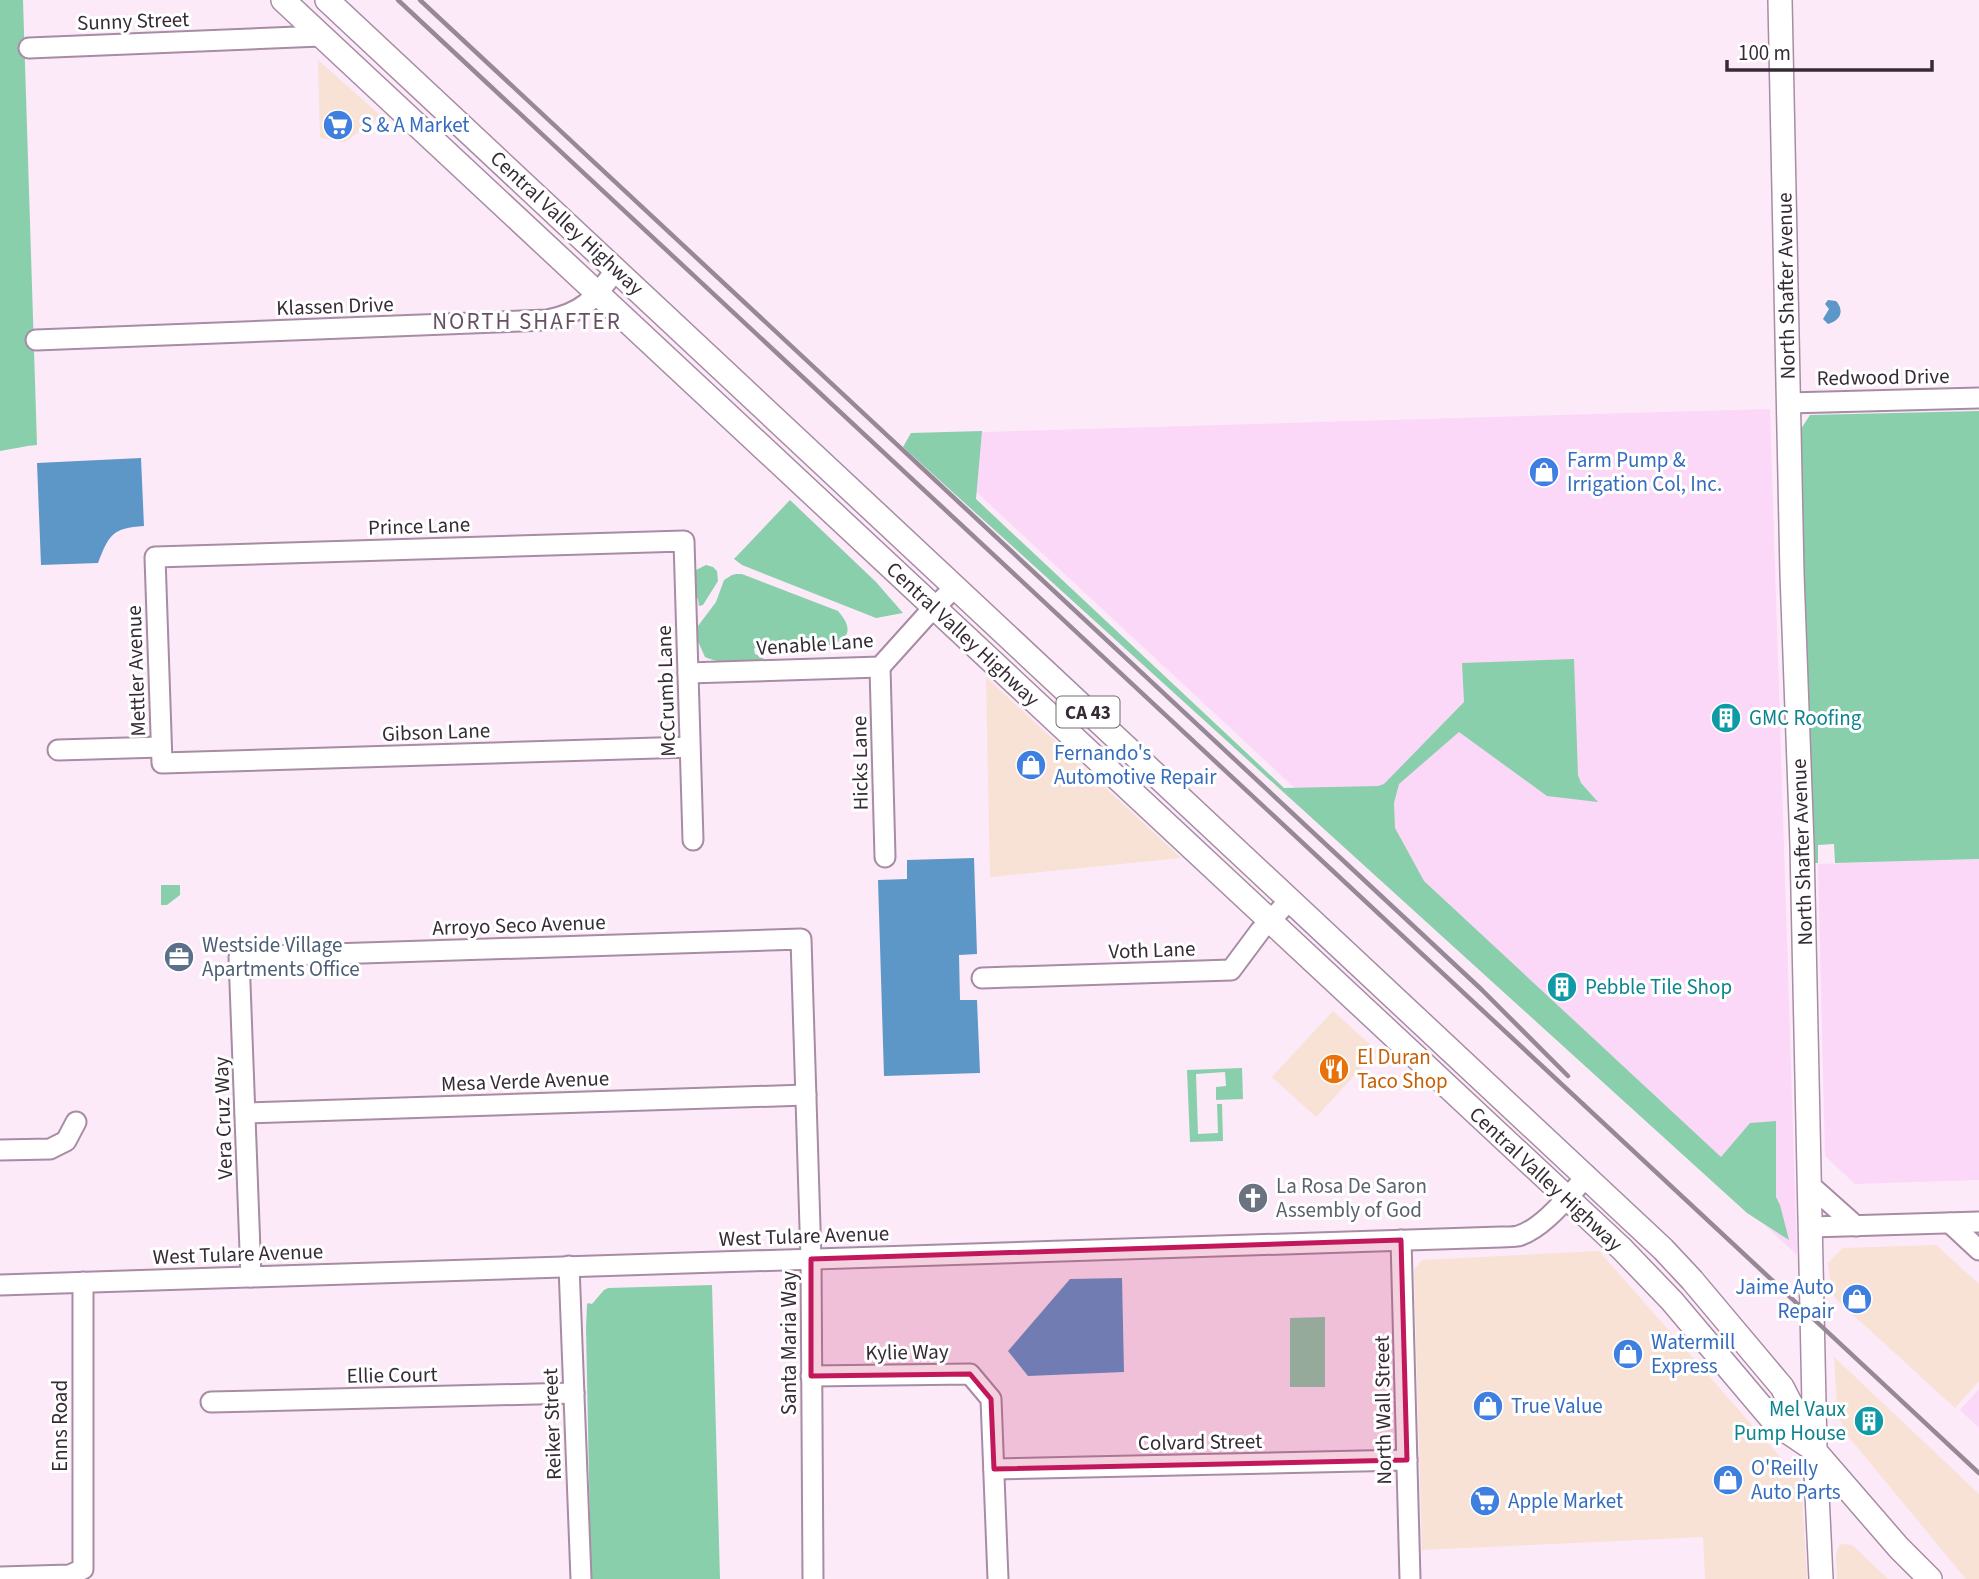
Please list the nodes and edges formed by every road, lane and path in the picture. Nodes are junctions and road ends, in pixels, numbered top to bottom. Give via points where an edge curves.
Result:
1 (283, 0) edge
2 (327, 0) edge
3 (1780, 0) edge
4 (321, 36) junction
5 (29, 48) dead end
6 (616, 270) junction
7 (598, 293) junction
8 (36, 340) dead end
9 (1979, 398) edge
10 (1788, 403) junction
11 (684, 541) joint
12 (155, 556) joint
13 (955, 587) junction
14 (935, 608) junction
15 (880, 667) junction
16 (688, 673) junction
17 (161, 747) junction
18 (690, 747) junction
19 (58, 750) dead end
20 (184, 762) joint
21 (694, 840) dead end
22 (886, 857) dead end
23 (1290, 900) junction
24 (1269, 920) junction
25 (801, 939) joint
26 (239, 957) joint
27 (982, 978) dead end
28 (806, 1095) junction
29 (245, 1113) junction
30 (76, 1122) dead end
31 (0, 1150) edge
32 (1587, 1176) junction
33 (1810, 1185) junction
34 (1566, 1198) junction
35 (1979, 1222) edge
36 (1950, 1223) junction
37 (1856, 1226) junction
38 (1811, 1227) junction
39 (1401, 1240) junction
40 (1979, 1250) edge
41 (811, 1259) junction
42 (569, 1266) junction
43 (251, 1277) junction
44 (83, 1282) junction
45 (0, 1285) edge
46 (811, 1376) junction
47 (574, 1393) junction
48 (211, 1402) dead end
49 (1815, 1451) junction
50 (1407, 1460) junction
51 (994, 1469) junction
52 (0, 1577) edge
53 (581, 1579) edge
54 (813, 1579) edge
55 (998, 1579) edge
56 (1410, 1579) edge
57 (1821, 1579) edge
58 (1930, 1579) edge

1 - 4 main road, Central Valley Highway / CA 43
2 - 6 main road, Central Valley Highway / CA 43
3 - 10 main road, North Shafter Avenue
4 - 5 street, Sunny Street
4 - 7 main road, Central Valley Highway / CA 43
6 - 7 street, Klassen Drive
6 - 13 main road, Central Valley Highway / CA 43
7 - 8 street, Klassen Drive via 576,312 547,320
7 - 14 main road, Central Valley Highway / CA 43
9 - 10 street, Redwood Drive
10 - 33 main road, North Shafter Avenue
11 - 12 street, Prince Lane
11 - 16 street, McCrumb Lane
12 - 17 street, Mettler Avenue
13 - 14 street, Venable Lane
13 - 23 main road, Central Valley Highway / CA 43
14 - 15 street, Venable Lane
14 - 24 main road, Central Valley Highway / CA 43
15 - 16 street, Venable Lane
15 - 22 street, Hicks Lane
16 - 18 street, McCrumb Lane
17 - 19 street
17 - 20 street, Mettler Avenue via 162,763
18 - 20 street, Gibson Lane
18 - 21 street, McCrumb Lane
23 - 24 street, Voth Lane
23 - 32 main road, Central Valley Highway / CA 43
24 - 27 street, Voth Lane via 1230,970
24 - 34 main road, Central Valley Highway / CA 43
25 - 26 street, Arroyo Seco Avenue
25 - 28 street, Santa Maria Way
26 - 29 street, Vera Cruz Way
28 - 29 street, Mesa Verde Avenue
28 - 41 street, Santa Maria Way
29 - 43 street, Vera Cruz Way
30 - 31 street via 65,1141 50,1149
32 - 34 street, West Tulare Avenue
32 - 49 main road, Central Valley Highway / CA 43 via 1692,1280 1782,1387
33 - 37 street
33 - 38 main road, North Shafter Avenue
34 - 39 street, West Tulare Avenue via 1534,1227 1516,1236
34 - 49 main road, Central Valley Highway / CA 43 via 1672,1301 1776,1424
35 - 36 street
36 - 37 street
36 - 40 street
37 - 38 street
38 - 49 main road, North Shafter Avenue
39 - 41 street, West Tulare Avenue
39 - 50 street, North Wall Street
41 - 42 street, West Tulare Avenue
41 - 46 street, Santa Maria Way
42 - 43 street, West Tulare Avenue
42 - 47 street, Reiker Street
43 - 44 street, West Tulare Avenue
44 - 45 street, West Tulare Avenue
44 - 52 street, Enns Road via 83,1569 70,1575
46 - 51 street, Kylie Way via 970,1374 991,1399
46 - 54 street, Santa Maria Way
47 - 48 street, Ellie Court
47 - 53 street, Reiker Street
49 - 57 main road, North Shafter Avenue
49 - 58 main road, Central Valley Highway / CA 43
50 - 51 street, Colvard Street
50 - 56 street, North Wall Street
51 - 55 street

